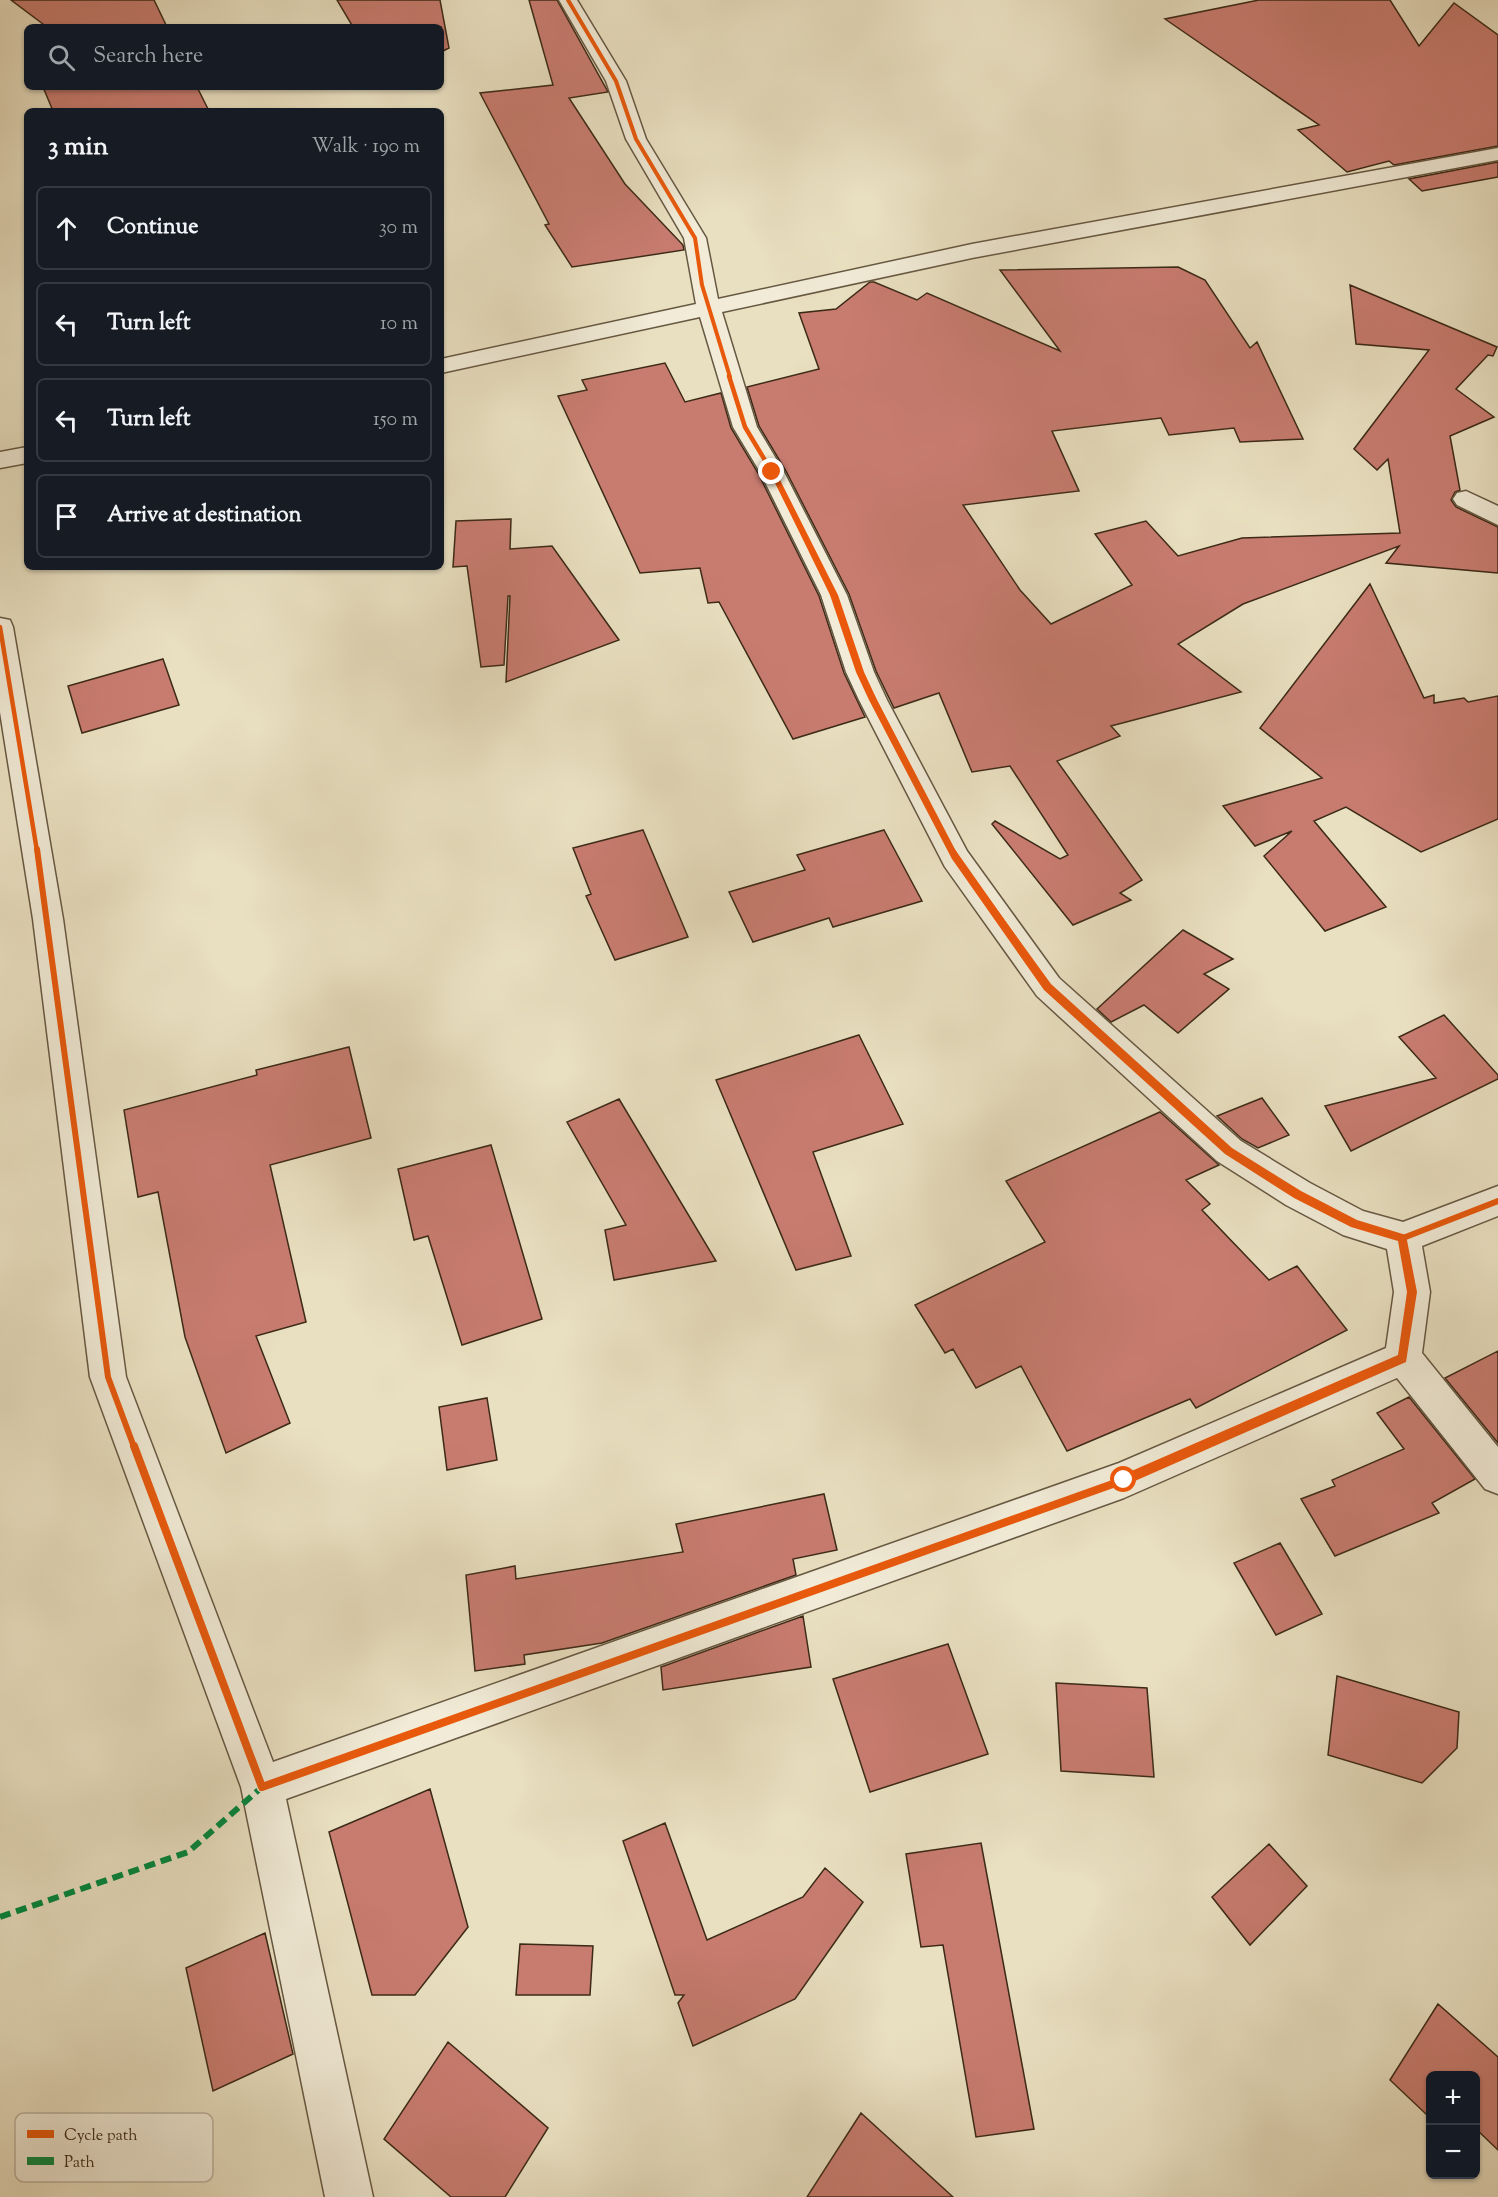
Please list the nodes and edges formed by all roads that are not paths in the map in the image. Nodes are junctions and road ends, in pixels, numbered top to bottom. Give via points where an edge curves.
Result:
1 (568, 0) edge
2 (1498, 154) edge
3 (710, 309) junction
4 (444, 365) edge
5 (24, 455) edge
6 (0, 460) edge
7 (1466, 499) dead end
8 (1498, 517) edge
9 (0, 627) edge
10 (1498, 1201) edge
11 (1403, 1238) junction
12 (1403, 1358) junction
13 (1498, 1476) edge
14 (262, 1787) junction
15 (349, 2197) edge

1 - 3 street via 616,81 636,139 695,238
2 - 3 street via 972,250
3 - 4 street
3 - 11 street via 745,427 834,595 873,700 956,859 1048,987 1228,1151 1355,1224
5 - 6 street
7 - 8 street
9 - 14 street via 48,919 108,1377
10 - 11 street
11 - 12 street via 1412,1292
12 - 13 street
12 - 14 street via 1124,1480
14 - 15 street

